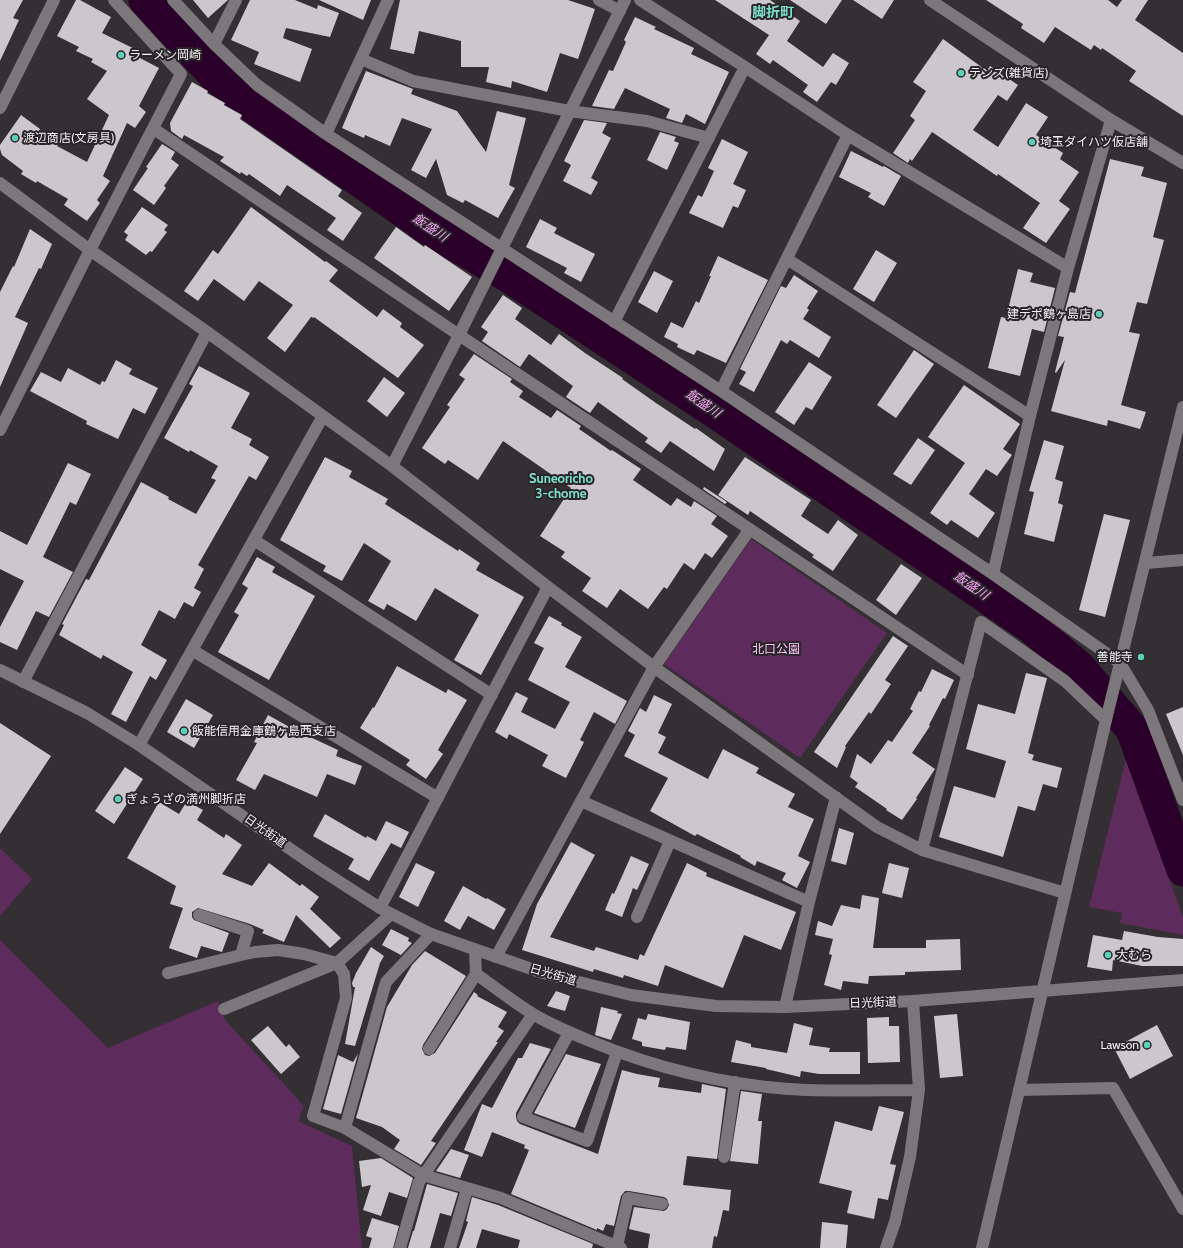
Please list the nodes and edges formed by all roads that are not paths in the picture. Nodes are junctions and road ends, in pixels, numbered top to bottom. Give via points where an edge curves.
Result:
1 (54, 0) edge
2 (114, 0) edge
3 (172, 0) edge
4 (236, 0) edge
5 (388, 0) edge
6 (599, 0) edge
7 (625, 0) edge
8 (640, 0) edge
9 (930, 0) edge
10 (620, 11) junction
11 (214, 44) junction
12 (361, 59) junction
13 (746, 67) junction
14 (0, 108) edge
15 (569, 111) junction
16 (1111, 120) junction
17 (154, 129) junction
18 (326, 134) junction
19 (848, 135) junction
20 (709, 138) junction
21 (1183, 163) edge
22 (0, 183) edge
23 (501, 248) junction
24 (90, 250) junction
25 (787, 259) junction
26 (1068, 268) junction
27 (614, 322) junction
28 (207, 332) junction
29 (459, 335) junction
30 (721, 391) junction
31 (1183, 407) edge
32 (323, 416) junction
33 (1030, 416) junction
34 (0, 430) edge
35 (392, 466) junction
36 (750, 529) junction
37 (254, 540) junction
38 (1183, 560) edge
39 (1146, 563) junction
40 (993, 574) junction
41 (548, 587) junction
42 (192, 650) junction
43 (1120, 663) junction
44 (654, 667) junction
45 (0, 670) edge
46 (968, 675) junction
47 (23, 682) junction
48 (492, 695) junction
49 (1106, 720) junction
50 (139, 744) junction
51 (836, 797) junction
52 (438, 798) junction
53 (1183, 800) edge
54 (581, 801) junction
55 (670, 840) junction
56 (922, 850) junction
57 (1065, 893) junction
58 (809, 902) junction
59 (386, 911) junction
60 (199, 915) dead end
61 (637, 917) dead end
62 (431, 934) junction
63 (475, 950) junction
64 (240, 955) junction
65 (496, 957) junction
66 (337, 963) junction
67 (168, 973) dead end
68 (476, 974) junction
69 (1183, 980) edge
70 (1042, 990) junction
71 (913, 1001) junction
72 (785, 1007) junction
73 (224, 1009) dead end
74 (533, 1014) junction
75 (569, 1033) junction
76 (428, 1048) dead end
77 (617, 1052) junction
78 (736, 1082) junction
79 (919, 1090) junction
80 (1019, 1090) junction
81 (345, 1128) junction
82 (724, 1157) dead end
83 (424, 1175) junction
84 (467, 1189) junction
85 (662, 1204) dead end
86 (1183, 1209) edge
87 (619, 1247) edge
88 (400, 1248) edge
89 (450, 1248) edge
90 (886, 1248) edge
91 (982, 1248) edge

1 - 14 street
2 - 17 street via 182,74
3 - 11 street
4 - 11 street
5 - 12 street
6 - 10 street
7 - 10 street
8 - 13 street
9 - 16 street
10 - 15 street
11 - 18 street via 257,85
12 - 15 street via 413,81
12 - 18 street
13 - 19 street
13 - 20 street
15 - 20 street via 647,121
15 - 23 street
16 - 21 street
16 - 26 street
17 - 24 street
17 - 29 street
18 - 23 street
19 - 25 street
19 - 26 street
20 - 27 street
22 - 24 street
23 - 27 street
23 - 29 street
24 - 28 street
24 - 34 street
25 - 30 street
25 - 33 street
26 - 33 street
27 - 30 street
28 - 32 street
28 - 47 street
29 - 35 street
29 - 36 street
30 - 40 street
31 - 39 street
32 - 35 street
32 - 37 street
33 - 40 street
35 - 41 street
36 - 44 street
36 - 46 street
37 - 42 street
37 - 48 street
38 - 39 street
39 - 43 street
40 - 43 street
41 - 44 street
41 - 48 street
42 - 50 street
42 - 52 street
43 - 49 street
43 - 53 street via 1148,710
44 - 51 street
44 - 54 street
45 - 47 street, 日光街道
46 - 49 street via 981,622 1065,680
46 - 56 street
47 - 50 street, 日光街道 via 87,713
48 - 52 street
49 - 57 street
50 - 59 street, 日光街道 via 315,866
51 - 56 street via 877,827
51 - 58 street
52 - 59 street
54 - 55 street
54 - 65 street
55 - 58 street
55 - 61 street
56 - 57 street
57 - 70 street
58 - 72 street
59 - 62 street, 日光街道
59 - 66 street
60 - 64 street via 248,932
62 - 63 street, 日光街道
62 - 81 street via 386,982
63 - 65 street, 日光街道
63 - 68 street
64 - 66 street via 278,950
64 - 67 street
65 - 72 street, 日光街道 via 543,973 631,995 716,1006
66 - 73 street
66 - 81 street via 344,974 346,998 312,1116
68 - 74 street
68 - 76 street
69 - 70 street, 日光街道
70 - 71 street, 日光街道
70 - 80 street
71 - 72 street, 日光街道
71 - 79 street
74 - 75 street
74 - 83 street
75 - 77 street
75 - 77 street via 524,1117 587,1141
77 - 78 street via 666,1068
78 - 79 street via 789,1089
78 - 82 street
79 - 90 street via 910,1157 895,1222
80 - 86 street via 1113,1088
80 - 91 street
81 - 83 street
83 - 84 street
83 - 88 street via 419,1182
84 - 87 street via 501,1198
84 - 89 street
85 - 87 street via 628,1198

